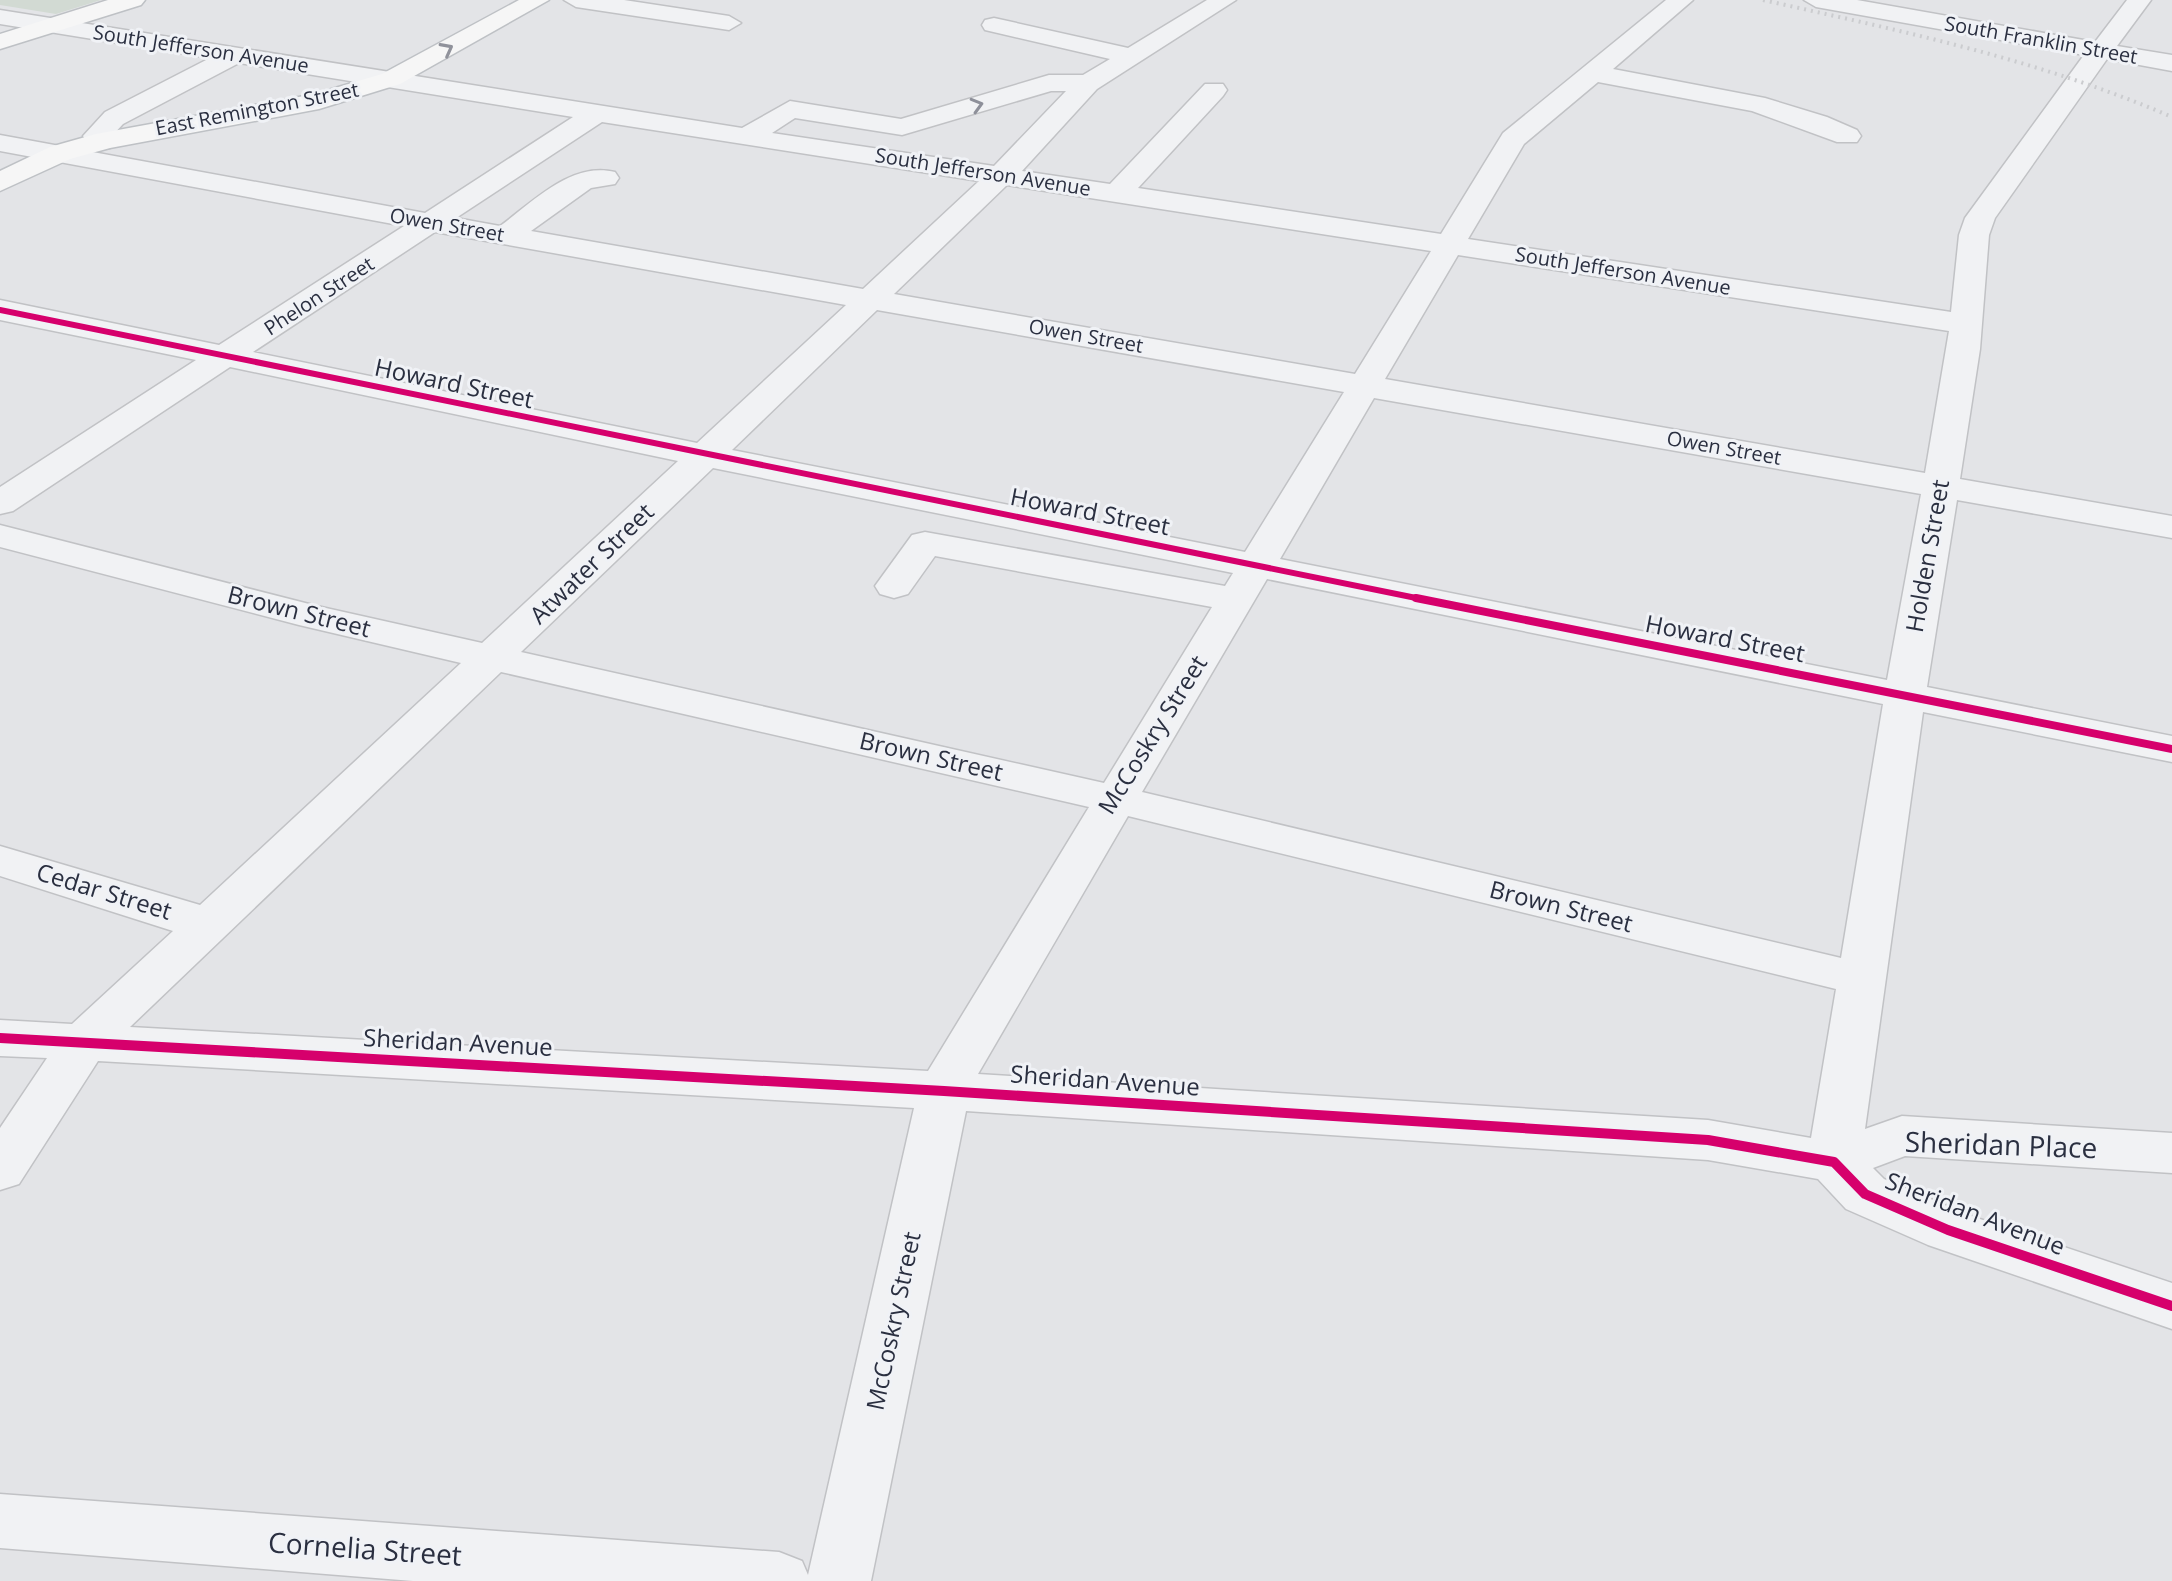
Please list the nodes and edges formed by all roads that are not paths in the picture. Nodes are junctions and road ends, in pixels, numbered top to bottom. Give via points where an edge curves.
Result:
1 (133, 0) edge
2 (537, 0) edge
3 (576, 0) edge
4 (1224, 0) edge
5 (1681, 0) edge
6 (1816, 0) edge
7 (2139, 0) edge
8 (0, 17) edge
9 (729, 23) dead end
10 (53, 25) junction
11 (994, 25) dead end
12 (0, 42) edge
13 (2108, 42) junction
14 (2172, 43) edge
15 (237, 54) junction
16 (1130, 56) junction
17 (2172, 63) edge
18 (1593, 73) junction
19 (391, 79) junction
20 (1088, 83) junction
21 (1214, 90) dead end
22 (596, 114) junction
23 (1847, 136) dead end
24 (747, 137) junction
25 (100, 142) junction
26 (0, 143) edge
27 (60, 153) junction
28 (1002, 175) junction
29 (605, 178) dead end
30 (0, 182) edge
31 (1118, 193) junction
32 (433, 223) junction
33 (506, 235) junction
34 (1451, 244) junction
35 (868, 298) junction
36 (0, 310) edge
37 (1966, 324) junction
38 (225, 356) junction
39 (1366, 385) junction
40 (705, 456) junction
41 (1940, 486) junction
42 (0, 503) edge
43 (2172, 527) edge
44 (0, 536) edge
45 (1247, 583) junction
46 (894, 586) dead end
47 (495, 657) junction
48 (1905, 695) junction
49 (2172, 749) edge
50 (1114, 799) junction
51 (0, 861) edge
52 (207, 928) junction
53 (1861, 979) junction
54 (0, 1038) edge
55 (84, 1042) junction
56 (944, 1091) junction
57 (2172, 1153) edge
58 (1834, 1162) junction
59 (0, 1170) edge
60 (2172, 1306) edge
61 (0, 1521) edge
62 (779, 1581) edge
63 (839, 1581) edge

1 - 10 main road
19 -> 2 main road, East Remington Street
3 - 9 street
4 - 16 street, Atwater Street
5 - 18 street, McCoskry Street
6 - 13 street, South Franklin Street
7 - 13 street, Holden Street
8 - 10 street, South Jefferson Avenue
10 - 12 main road
10 - 15 street, South Jefferson Avenue
11 - 16 street
13 - 14 street
13 - 17 street, South Franklin Street
13 - 37 street, Holden Street via 1980,218 1967,280
15 - 19 street, South Jefferson Avenue
15 - 25 street, East Remington Street via 114,118 101,128
16 - 20 street, Atwater Street
18 - 23 street via 1753,105 1815,121
18 - 34 street, McCoskry Street via 1513,139
19 - 22 street, South Jefferson Avenue
19 - 25 main road, East Remington Street via 319,101
24 -> 20 street via 790,109 902,127 1049,83
20 - 28 street, Atwater Street
21 - 31 street
22 - 24 street, South Jefferson Avenue
22 - 32 street, Phelon Street
24 - 28 street, South Jefferson Avenue
25 - 27 main road, East Remington Street
26 - 27 street, Owen Street
27 - 30 main road, East Remington Street
27 - 32 street, Owen Street
28 - 31 street, South Jefferson Avenue
28 - 35 street, Atwater Street
29 - 33 street via 583,180
31 - 34 street, South Jefferson Avenue
32 - 33 street, Owen Street
32 - 38 street, Phelon Street
33 - 35 street, Owen Street
34 - 37 street, South Jefferson Avenue
34 - 39 street, McCoskry Street
35 - 39 street, Owen Street
35 - 40 street, Atwater Street
36 - 38 street, Howard Street
37 - 41 street, Holden Street
38 - 40 street, Howard Street
38 - 42 street, Phelon Street
39 - 41 street, Owen Street
39 - 45 street, McCoskry Street
40 - 45 street, Howard Street
40 - 47 street, Atwater Street
41 - 43 street, Owen Street
41 - 48 street, Holden Street
44 - 47 street, Brown Street via 313,617
45 - 46 street via 925,543
45 - 48 street, Howard Street
45 - 50 street, McCoskry Street
47 - 50 street, Brown Street
47 - 52 street, Atwater Street
48 - 49 street, Howard Street
48 - 53 street, Holden Street
50 - 53 street, Brown Street
50 - 56 street, McCoskry Street
51 - 52 street, Cedar Street via 178,914
52 - 55 street, Atwater Street
53 - 58 street, Holden Street
54 - 55 street, Sheridan Avenue
55 - 56 street, Sheridan Avenue
55 - 59 street, Atwater Street
56 - 58 street, Sheridan Avenue via 1708,1140
56 - 63 street, McCoskry Street
57 - 58 street, Sheridan Place via 1902,1136
58 - 60 street, Sheridan Avenue via 1865,1194 1948,1230
61 - 62 street, Cornelia Street

